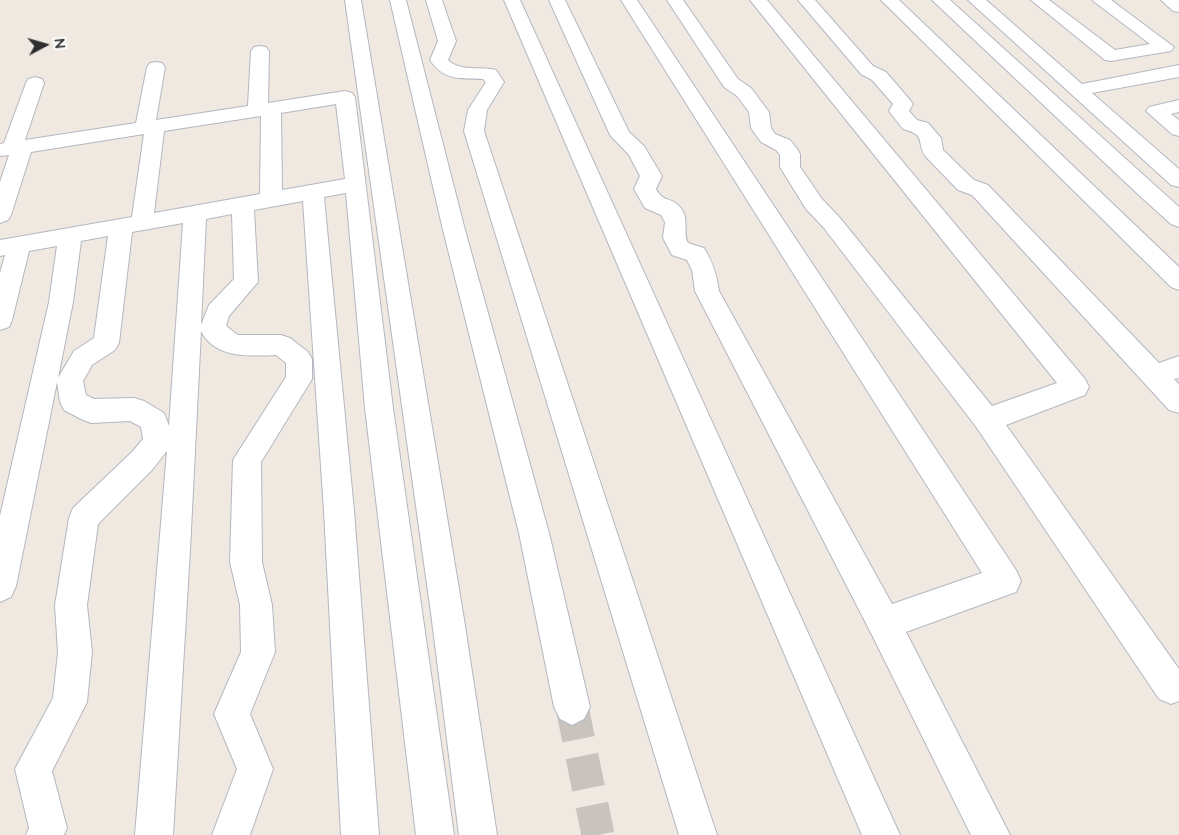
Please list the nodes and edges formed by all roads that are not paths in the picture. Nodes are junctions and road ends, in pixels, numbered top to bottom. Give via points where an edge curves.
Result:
1 (354, 0) edge
2 (398, 0) edge
3 (434, 0) edge
4 (512, 0) edge
5 (558, 0) edge
6 (630, 0) edge
7 (675, 0) edge
8 (758, 0) edge
9 (806, 0) edge
10 (889, 0) edge
11 (940, 0) edge
12 (976, 0) edge
13 (1038, 0) edge
14 (1100, 0) edge
15 (1168, 0) edge
16 (1179, 7) edge
17 (1144, 50) junction
18 (260, 51) dead end
19 (156, 67) dead end
20 (1177, 71) edge
21 (1146, 77) junction
22 (35, 84) dead end
23 (1078, 90) junction
24 (1179, 104) edge
25 (264, 109) junction
26 (150, 127) junction
27 (1179, 130) edge
28 (11, 148) edge
29 (1179, 180) edge
30 (356, 184) junction
31 (313, 192) junction
32 (271, 199) junction
33 (243, 204) junction
34 (195, 213) junction
35 (0, 215) edge
36 (1179, 219) edge
37 (131, 224) junction
38 (70, 235) junction
39 (5, 249) edge
40 (1179, 281) edge
41 (0, 320) edge
42 (1179, 367) edge
43 (1154, 375) junction
44 (1179, 402) edge
45 (986, 420) junction
46 (0, 586) edge
47 (884, 623) junction
48 (1171, 687) dead end
49 (572, 707) tunnel mouth
50 (45, 835) edge
51 (154, 835) edge
52 (231, 835) edge
53 (360, 835) edge
54 (435, 835) edge
55 (478, 835) edge
56 (698, 835) edge
57 (881, 835) edge
58 (991, 835) edge

1 - 55 lane
2 - 49 lane via 454,230 534,532
3 - 56 lane via 448,41 438,60 443,68 453,73 489,74 495,82 473,118 474,132
4 - 57 lane
5 - 47 lane via 620,134 637,151 651,176 645,189 653,203 670,210 676,222 674,238 680,249 696,254 704,270 707,290
6 - 47 lane via 1005,581
7 - 45 lane via 731,83 744,92 759,112 761,128 768,138 783,145 790,154 790,167 814,204
8 - 45 lane via 1076,387
9 - 43 lane via 867,70 879,76 903,104 899,111 910,125 921,128 931,138 933,152 966,185 980,190
10 - 40 lane
11 - 36 lane
12 - 23 lane
13 - 17 lane via 1111,56
14 - 17 lane via 1164,47
15 - 16 lane
17 - 20 lane
18 - 25 lane
19 - 26 lane
20 - 21 lane
21 - 23 lane
21 - 24 lane
22 - 28 lane
23 - 29 lane
24 - 27 lane via 1156,110
25 - 26 lane
25 - 30 lane via 345,97
25 - 32 lane
26 - 28 lane
26 - 37 lane
28 - 35 lane
30 - 31 lane
30 - 54 lane via 378,408
31 - 32 lane
31 - 53 lane via 338,491
32 - 33 lane
33 - 34 lane
33 - 52 lane via 246,282 218,312 212,329 221,339 238,347 281,345 299,359 299,379 247,460 246,562 256,605 258,652 232,714 255,768
34 - 37 lane
34 - 51 lane
37 - 38 lane
37 - 50 lane via 106,343 83,358 70,380 74,402 91,411 134,409 154,420 156,442 142,461 84,518 71,605 75,652 70,702 33,769 48,828
38 - 39 lane
38 - 46 lane via 59,310
39 - 41 lane
42 - 43 lane
43 - 44 lane
45 - 48 lane
47 - 58 lane

